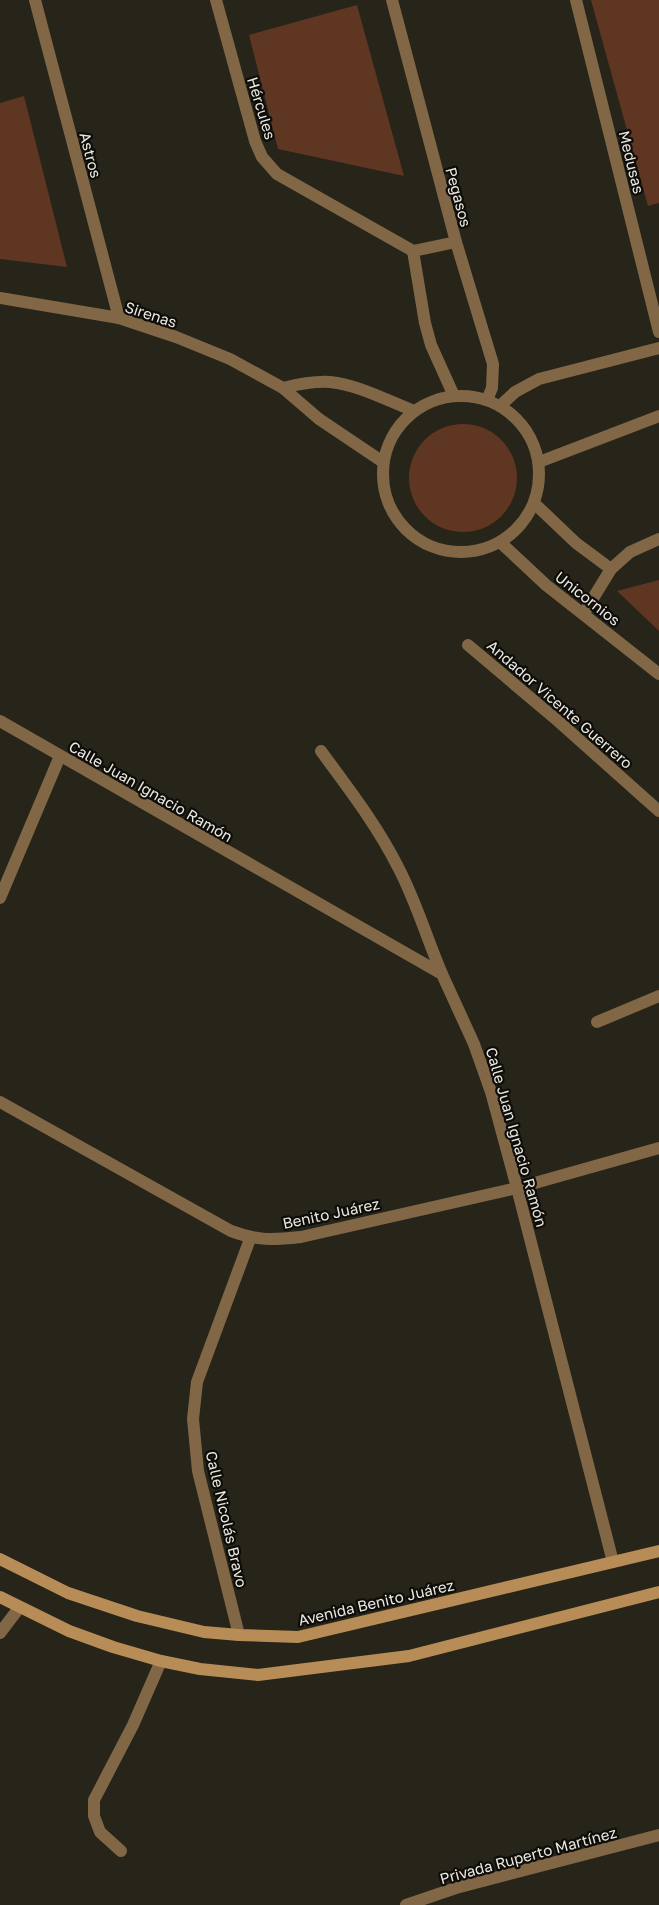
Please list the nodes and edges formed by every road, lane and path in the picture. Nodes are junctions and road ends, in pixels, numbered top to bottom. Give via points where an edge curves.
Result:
1 (35, 0) edge
2 (216, 0) edge
3 (392, 0) edge
4 (576, 0) edge
5 (456, 242) junction
6 (413, 251) junction
7 (0, 298) edge
8 (119, 318) junction
9 (659, 332) edge
10 (659, 348) edge
11 (283, 388) junction
12 (454, 396) junction
13 (487, 400) junction
14 (500, 406) junction
15 (414, 411) junction
16 (659, 416) edge
17 (383, 462) junction
18 (539, 462) junction
19 (534, 503) junction
20 (659, 539) edge
21 (500, 542) junction
22 (611, 569) junction
23 (584, 613) junction
24 (468, 645) dead end
25 (659, 674) edge
26 (0, 721) edge
27 (321, 750) dead end
28 (60, 756) junction
29 (659, 811) edge
30 (0, 898) edge
31 (442, 974) junction
32 (659, 996) edge
33 (597, 1022) dead end
34 (0, 1102) edge
35 (659, 1148) edge
36 (518, 1188) junction
37 (250, 1239) junction
38 (659, 1551) edge
39 (0, 1559) edge
40 (613, 1562) junction
41 (659, 1593) edge
42 (0, 1597) edge
43 (19, 1608) junction
44 (0, 1633) edge
45 (239, 1635) junction
46 (161, 1661) junction
47 (659, 1835) edge
48 (121, 1851) dead end
49 (406, 1905) edge

1 - 8 street, Astros
2 - 6 street, Hércules via 262,157 277,174
3 - 5 street, Pegasos
4 - 9 street, Medusas
5 - 6 street
5 - 13 street, Pegasos via 493,364
6 - 12 street via 431,345
7 - 8 street, Sirenas
8 - 11 street, Sirenas via 230,359
10 - 14 street via 539,379
11 - 15 street via 330,382 354,387
11 - 17 street, Sirenas via 319,419
12 - 13 street
12 - 15 street
13 - 14 street
14 - 18 street via 519,420 532,440
15 - 17 street via 394,434
16 - 18 street
17 - 21 street via 386,497 403,527 412,534 432,547 467,552
18 - 19 street
19 - 21 street via 520,525
19 - 22 street via 576,543
20 - 22 street via 630,552
21 - 23 street, Unicornios via 546,585
22 - 23 street
23 - 25 street, Unicornios
24 - 29 street, Andador Vicente Guerrero
26 - 28 street, Calle Juan Ignacio Ramón
27 - 31 street via 398,866
28 - 30 street
28 - 31 street, Calle Juan Ignacio Ramón
31 - 36 street, Calle Juan Ignacio Ramón via 474,1044
32 - 33 street
34 - 37 street, Benito Juárez
35 - 36 street, Benito Juárez
36 - 37 street, Benito Juárez via 301,1237
36 - 40 street, Calle Juan Ignacio Ramón
37 - 45 street, Calle Nicolás Bravo via 197,1382 193,1419 198,1471
38 - 40 main road, Avenida Benito Juárez
39 - 45 main road, Avenida Benito Juárez via 68,1593 137,1616 204,1632
40 - 45 main road, Avenida Benito Juárez via 298,1637
41 - 46 main road via 409,1656 258,1675
42 - 43 main road
43 - 44 street
43 - 46 main road via 69,1631
46 - 48 street via 93,1800 100,1832
47 - 49 street, Privada Ruperto Martínez via 456,1888

